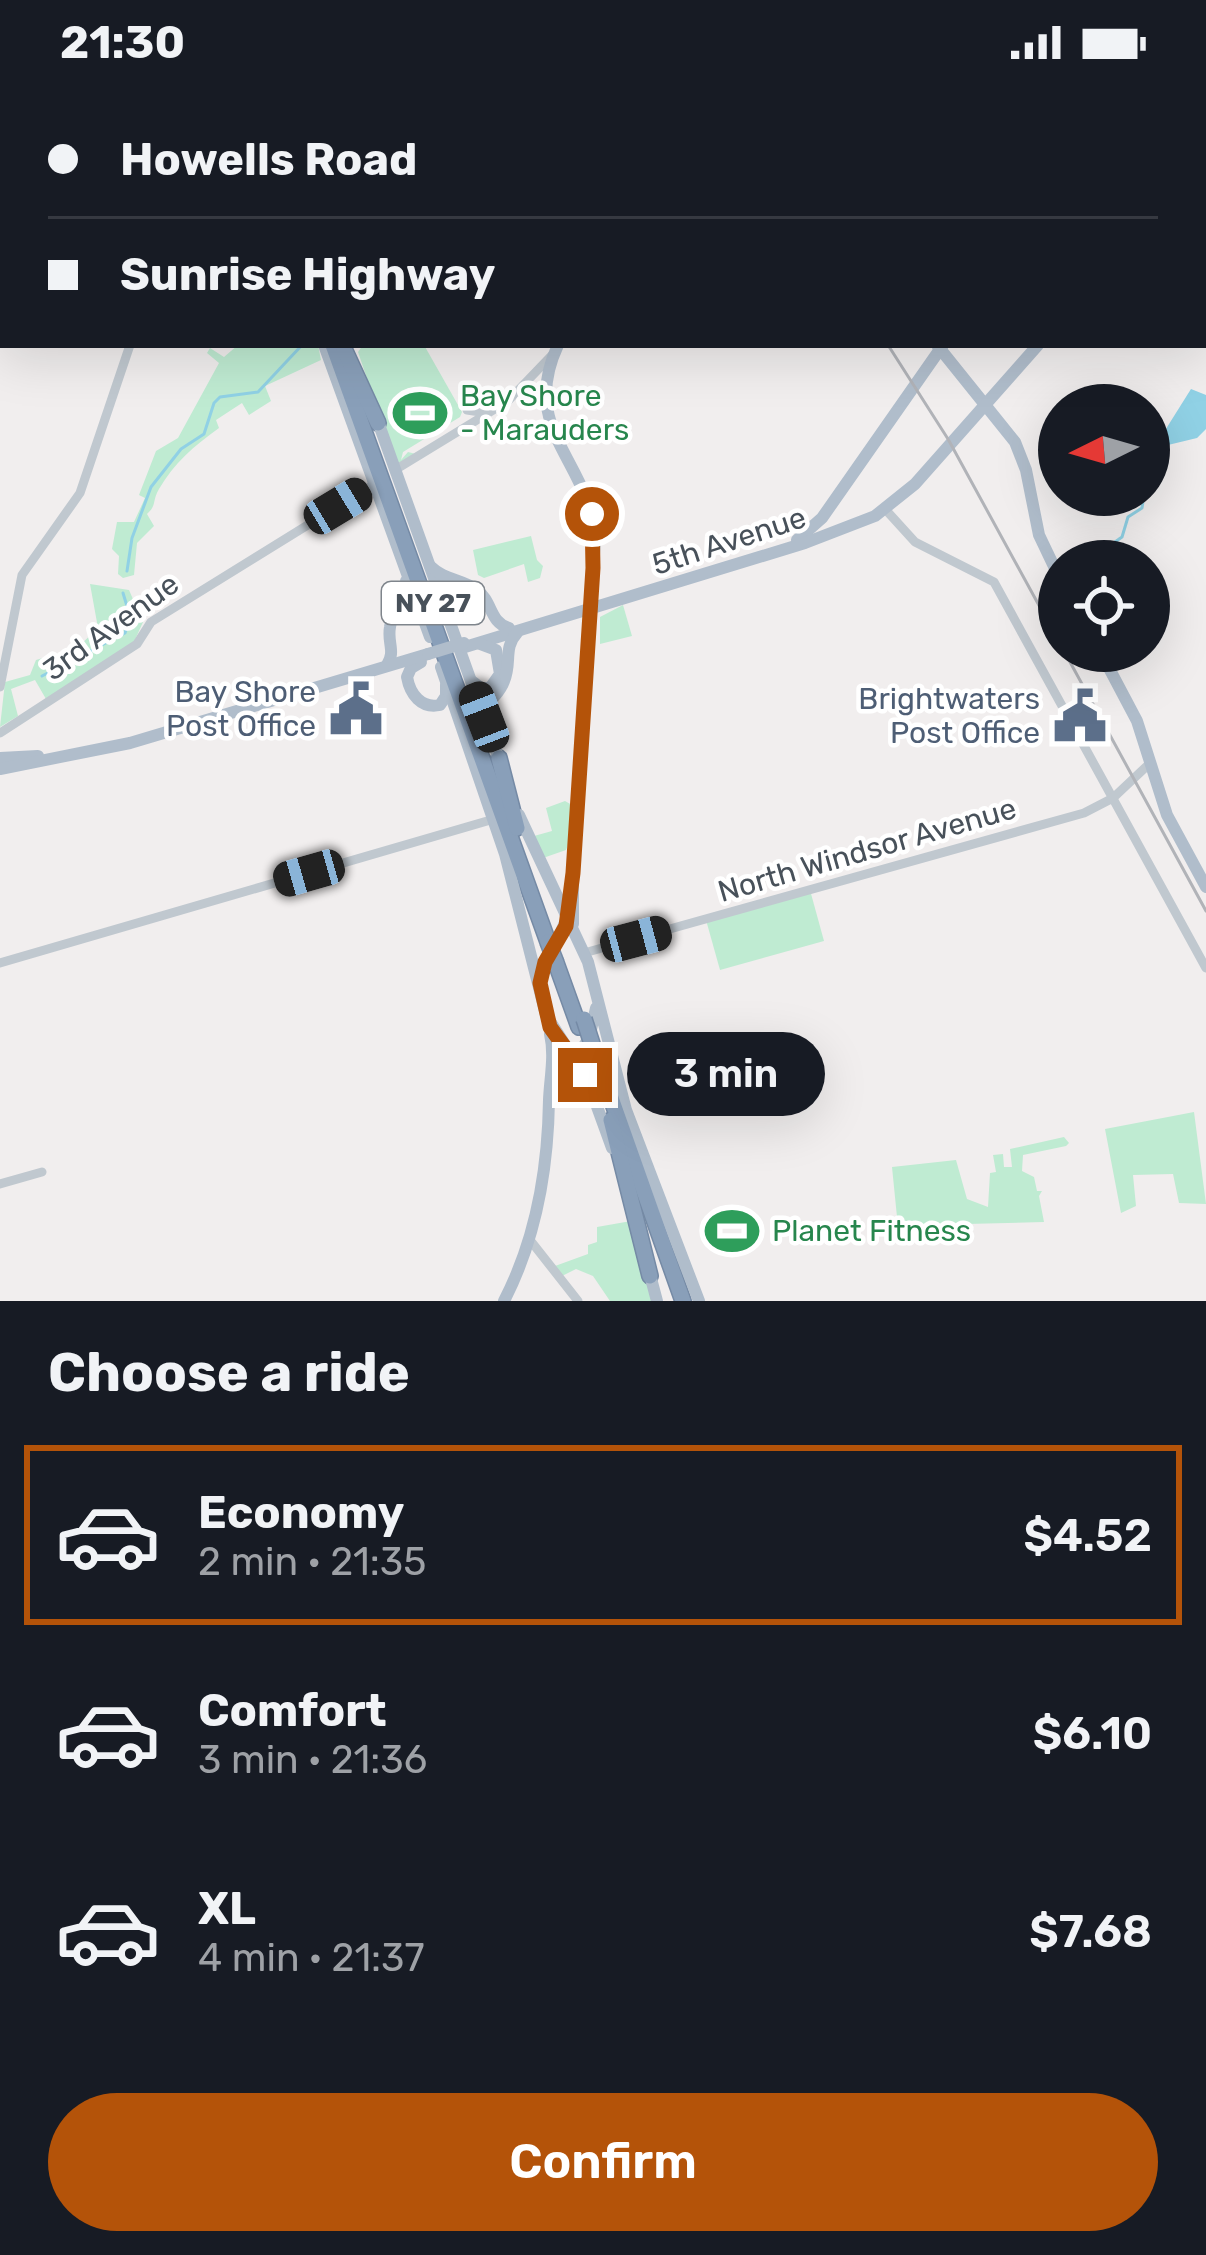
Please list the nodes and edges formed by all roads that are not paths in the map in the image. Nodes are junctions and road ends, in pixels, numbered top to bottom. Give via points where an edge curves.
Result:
1 (129, 348) edge
2 (338, 348) edge
3 (338, 348) edge
4 (339, 348) edge
5 (558, 348) edge
6 (939, 348) edge
7 (942, 348) edge
8 (1035, 348) edge
9 (986, 403) junction
10 (467, 410) dead end
11 (492, 412) junction
12 (378, 423) joint
13 (354, 429) joint
14 (395, 470) junction
15 (374, 484) junction
16 (890, 514) junction
17 (1041, 540) edge
18 (428, 563) junction
19 (404, 568) junction
20 (593, 606) junction
21 (446, 617) junction
22 (515, 629) junction
23 (429, 633) junction
24 (469, 644) junction
25 (426, 656) junction
26 (382, 668) junction
27 (1111, 672) edge
28 (468, 677) junction
29 (445, 678) junction
30 (0, 687) edge
31 (484, 717) junction
32 (1138, 725) junction
33 (463, 732) junction
34 (0, 733) edge
35 (1163, 748) dead end
36 (499, 758) junction
37 (6, 763) edge
38 (476, 767) junction
39 (1143, 770) junction
40 (1113, 798) junction
41 (1166, 815) junction
42 (494, 819) junction
43 (521, 855) junction
44 (573, 873) junction
45 (1206, 887) edge
46 (567, 920) junction
47 (582, 948) junction
48 (554, 949) junction
49 (0, 963) edge
50 (1206, 968) edge
51 (596, 989) junction
52 (540, 992) junction
53 (545, 1015) junction
54 (585, 1052) junction
55 (608, 1087) junction
56 (550, 1110) junction
57 (609, 1111) junction
58 (646, 1168) junction
59 (43, 1172) dead end
60 (0, 1184) edge
61 (530, 1240) junction
62 (650, 1276) junction
63 (504, 1301) edge
64 (578, 1301) edge
65 (657, 1301) edge
66 (679, 1301) edge
67 (699, 1301) edge

1 - 30 street via 80,493 22,574
2 - 13 highway
3 - 43 highway, NY 27
4 - 12 highway
5 - 11 street
5 - 20 main road via 554,418 590,501
6 - 20 main road, 5th Avenue via 810,531
7 - 9 main road
8 - 9 main road, 5th Avenue
9 - 16 main road, 5th Avenue
9 - 17 main road via 1022,455
10 - 11 street
11 - 14 street
12 - 14 main road
13 - 15 main road
14 - 18 main road
15 - 19 main road
15 - 34 street, 3rd Avenue via 151,622 137,644
16 - 20 main road, 5th Avenue
16 - 40 street via 914,542 994,582
18 - 21 main road
18 - 22 main road via 478,591 497,624
19 - 23 main road
19 - 26 main road via 406,595 390,624 393,654
20 - 22 main road, 5th Avenue
20 - 44 main road
21 - 24 main road via 452,590 477,598 487,622
21 - 28 main road
22 - 24 main road, 5th Avenue
22 - 31 main road via 505,680
23 - 25 main road via 413,615 397,623 402,649
23 - 29 main road
24 - 25 main road, 5th Avenue, bridge
24 - 28 main road via 494,646 501,670 488,689
25 - 26 main road, 5th Avenue
25 - 29 main road via 409,671 412,693 438,706
26 - 33 main road via 398,677 414,705
26 - 37 main road, 5th Avenue via 164,734
27 - 32 main road
28 - 31 main road
29 - 33 main road
31 - 36 main road
32 - 35 main road via 1146,744
32 - 39 main road
33 - 38 main road
36 - 43 highway
36 - 46 main road
38 - 42 main road
38 - 43 highway
39 - 40 street, North Windsor Avenue
39 - 41 main road
39 - 41 main road
40 - 47 street, North Windsor Avenue via 1079,815
40 - 50 street
41 - 45 main road
42 - 49 street
42 - 52 main road
43 - 48 highway, NY 27
44 - 46 main road
44 - 47 main road via 572,916
46 - 47 main road
46 - 48 main road
47 - 48 main road
47 - 51 main road
48 - 52 main road
48 - 54 highway, NY 27, bridge
51 - 54 main road
51 - 58 main road
52 - 53 main road
53 - 54 main road via 563,1046
53 - 56 main road via 553,1049
54 - 55 highway, NY 27
54 - 56 main road via 561,1078
54 - 57 highway, NY 27
54 - 62 main road via 585,1075
55 - 58 highway
55 - 66 highway, NY 27
56 - 61 main road
57 - 62 highway
57 - 66 highway, NY 27
58 - 67 main road
59 - 60 street
61 - 63 main road
61 - 64 street
62 - 65 main road

